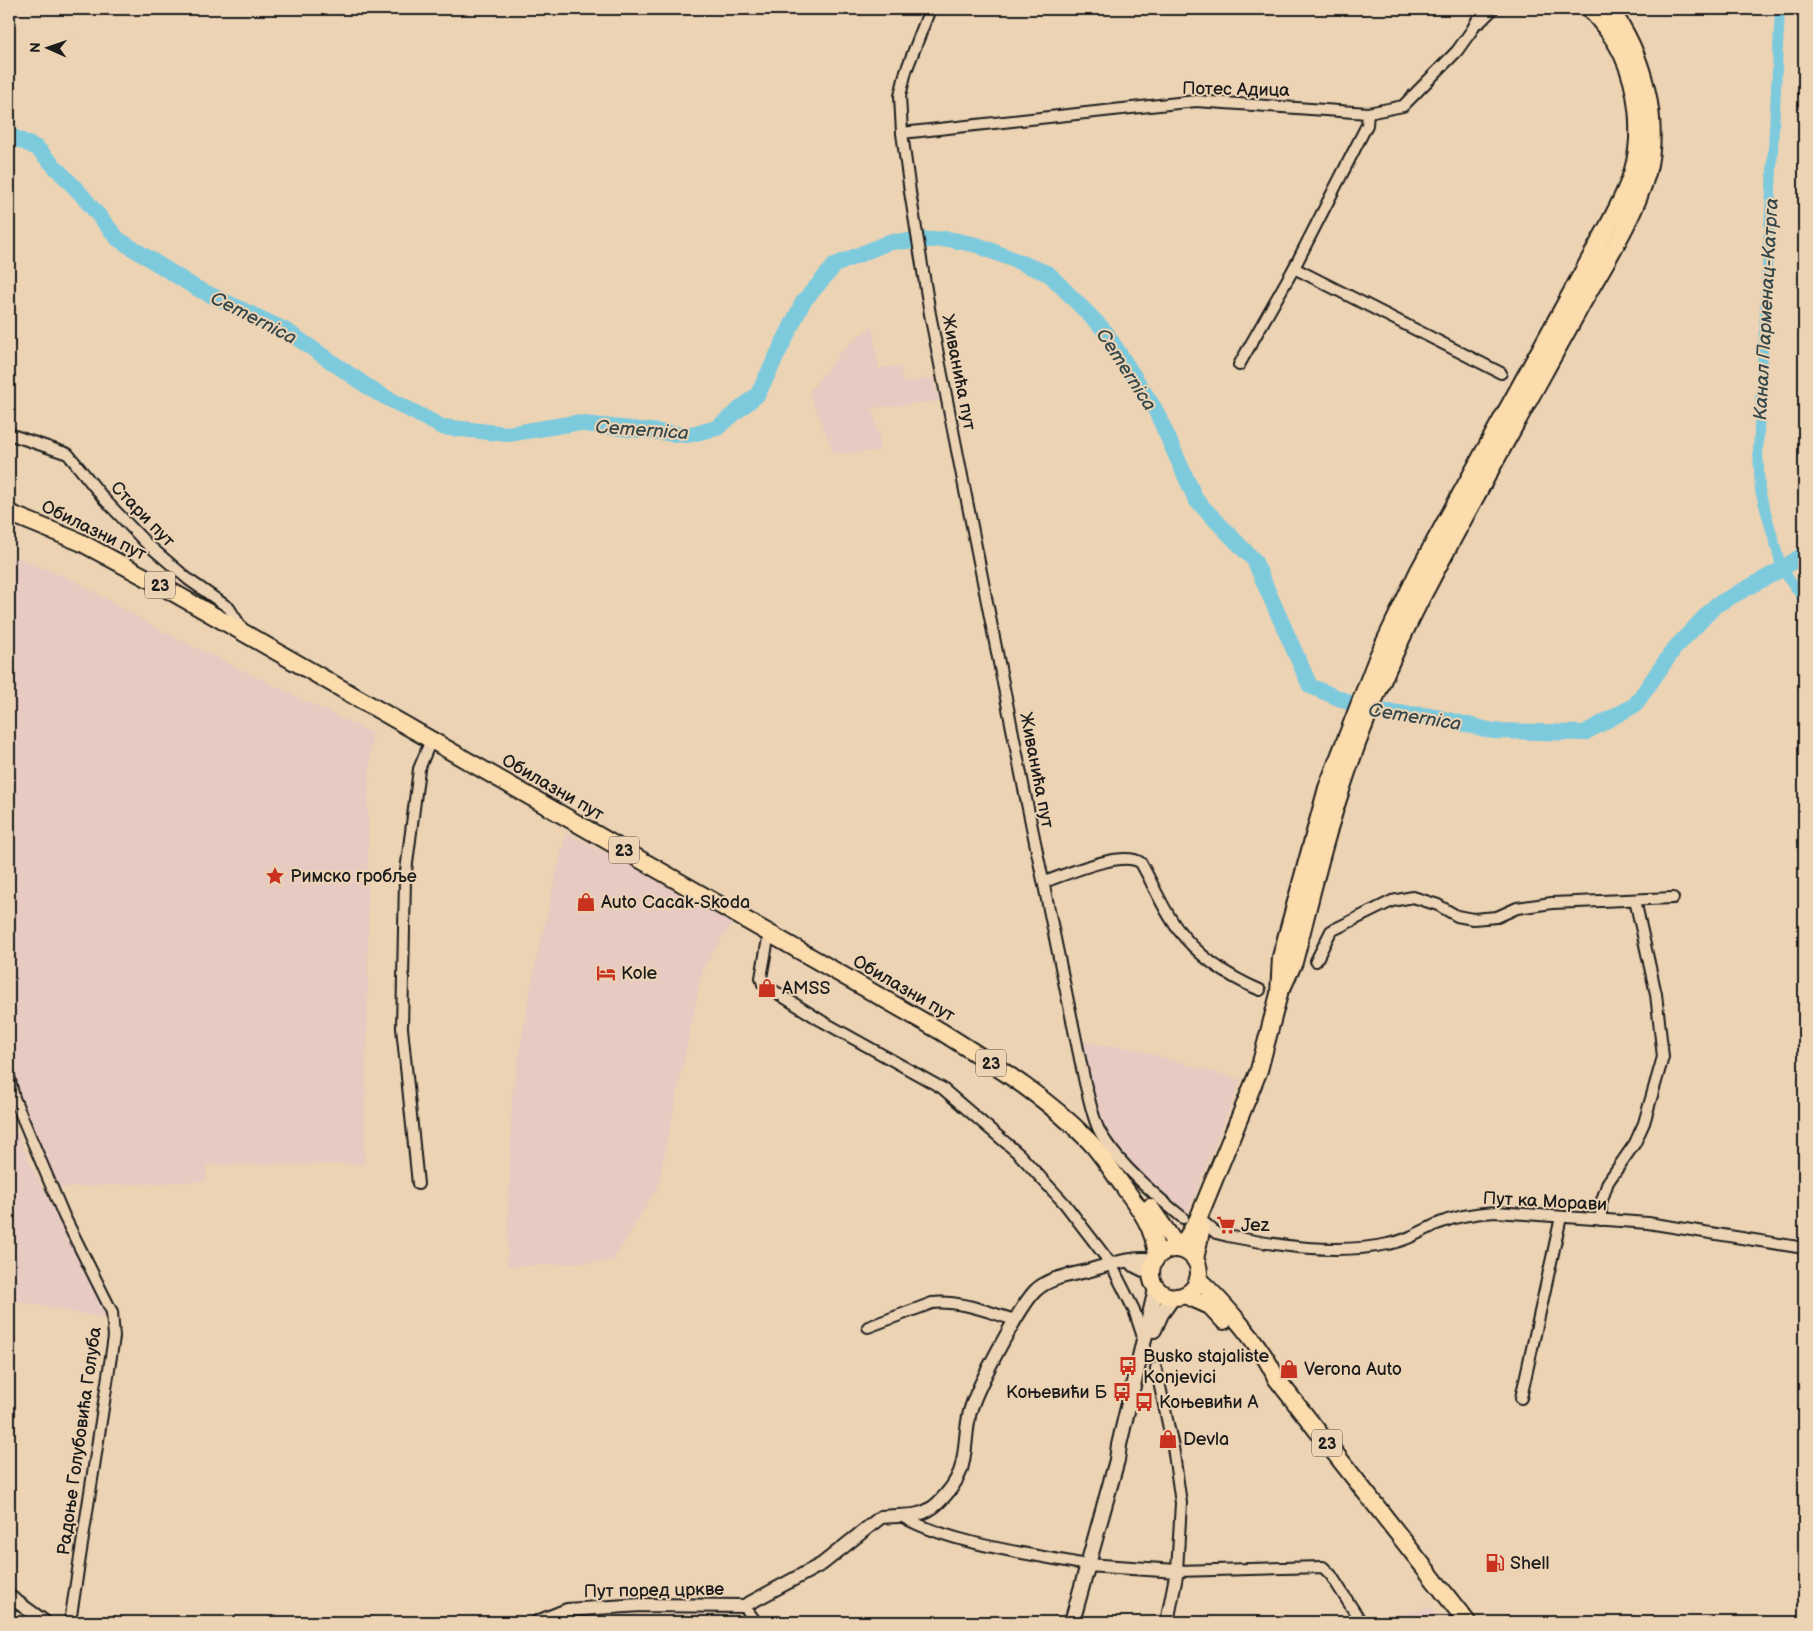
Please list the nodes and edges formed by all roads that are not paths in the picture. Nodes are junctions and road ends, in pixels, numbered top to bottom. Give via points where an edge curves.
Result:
1 (930, 9) edge
2 (1483, 9) edge
3 (1492, 9) edge
4 (1590, 9) edge
5 (1610, 9) edge
6 (1472, 30) junction
7 (1368, 113) junction
8 (902, 133) junction
9 (1294, 268) junction
10 (1239, 365) dead end
11 (1501, 373) dead end
12 (9, 434) edge
13 (9, 513) edge
14 (245, 633) junction
15 (1385, 656) junction
16 (431, 740) junction
17 (1044, 882) junction
18 (1673, 898) dead end
19 (1635, 900) junction
20 (769, 933) junction
21 (1316, 961) dead end
22 (1260, 990) dead end
23 (9, 1076) edge
24 (1095, 1139) junction
25 (418, 1184) dead end
26 (1561, 1217) junction
27 (1159, 1220) junction
28 (1194, 1220) junction
29 (1601, 1220) junction
30 (1804, 1248) edge
31 (1180, 1249) junction
32 (1195, 1259) junction
33 (1111, 1264) junction
34 (1154, 1270) junction
35 (1198, 1279) junction
36 (1179, 1296) junction
37 (1015, 1320) junction
38 (868, 1327) dead end
39 (1148, 1342) junction
40 (1156, 1368) dead end
41 (1276, 1378) junction
42 (1521, 1398) dead end
43 (903, 1517) junction
44 (1086, 1565) junction
45 (1177, 1571) junction
46 (9, 1596) edge
47 (744, 1606) junction
48 (45, 1622) edge
49 (70, 1622) edge
50 (538, 1622) edge
51 (756, 1622) edge
52 (1072, 1622) edge
53 (1167, 1622) edge
54 (1360, 1622) edge
55 (1467, 1622) edge

1 - 8 street, Живанића пут via 902,88
2 - 6 street
3 - 6 street
4 - 15 main road via 1605,26 1623,56 1631,79 1638,119 1634,169 1608,226 1419,570
5 - 15 main road via 1637,60 1649,104 1651,128 1647,172 1620,233 1433,575
6 - 7 street, Потес Адица via 1445,65 1403,106
7 - 8 street, Потес Адица via 1196,102
7 - 9 street via 1367,125
8 - 17 street, Живанића пут via 927,294
9 - 10 street
9 - 11 street
12 - 14 street, Стари пут via 68,454 146,544 193,584 228,608
13 - 14 main road, Обилазни пут / 23 via 91,547
14 - 16 main road, Обилазни пут / 23
15 - 28 main road via 1334,789 1281,957 1278,994 1259,1070
16 - 20 main road, Обилазни пут / 23
16 - 25 street via 419,769 405,879 402,1028
17 - 22 street via 1107,862 1136,859 1142,864 1177,928 1214,964 1236,980
17 - 24 street, Живанића пут
18 - 19 street
19 - 21 street via 1552,903 1517,908 1497,917 1473,919 1457,916 1438,905 1413,897 1392,901 1332,931
19 - 29 street via 1656,994 1663,1057 1644,1123 1635,1143 1608,1182 1601,1204
20 - 24 main road, Обилазни пут / 23 via 994,1064
20 - 33 street via 761,978 764,985 942,1088 1037,1171
23 - 49 street, Радоње Голубовића Голуба via 14,1098 64,1216 112,1312 114,1337
24 - 27 main road, 23
24 - 28 street, Живанића пут via 1141,1180
24 - 34 main road, 23 via 1153,1232
26 - 28 street, Пут ка Морави via 1476,1213 1453,1218 1416,1236 1387,1245 1326,1250 1228,1236
26 - 29 street, Пут ка Морави
26 - 42 street
27 - 28 main road via 1176,1225
27 - 31 main road, 23
28 - 31 main road
28 - 32 main road via 1201,1231
29 - 30 street, Пут ка Морави via 1648,1223
31 - 32 main road, 23
31 - 34 main road via 1169,1249
32 - 35 main road
33 - 34 street, Пут поред цркве via 1132,1262 1138,1258
33 - 37 street, Пут поред цркве via 1050,1281 1035,1291
33 - 39 street
34 - 36 main road, 23 via 1165,1295
34 - 39 main road
35 - 36 main road via 1194,1288
35 - 41 main road, 23 via 1225,1306 1272,1367
36 - 39 main road via 1157,1323
36 - 41 main road, 23 via 1212,1308 1267,1372
37 - 38 street via 957,1303 941,1302
37 - 43 street, Пут поред цркве via 972,1404 962,1468 938,1503 926,1512
39 - 44 main road via 1123,1447
40 - 45 street via 1181,1503
41 - 55 main road, 23
43 - 44 street via 924,1529
43 - 47 street, Пут поред цркве via 881,1517 822,1564
44 - 45 street
44 - 52 main road
45 - 53 street
45 - 54 street via 1323,1567
46 - 48 street
47 - 50 street, Пут поред цркве via 641,1605 567,1610
47 - 51 street, Пут поред цркве

